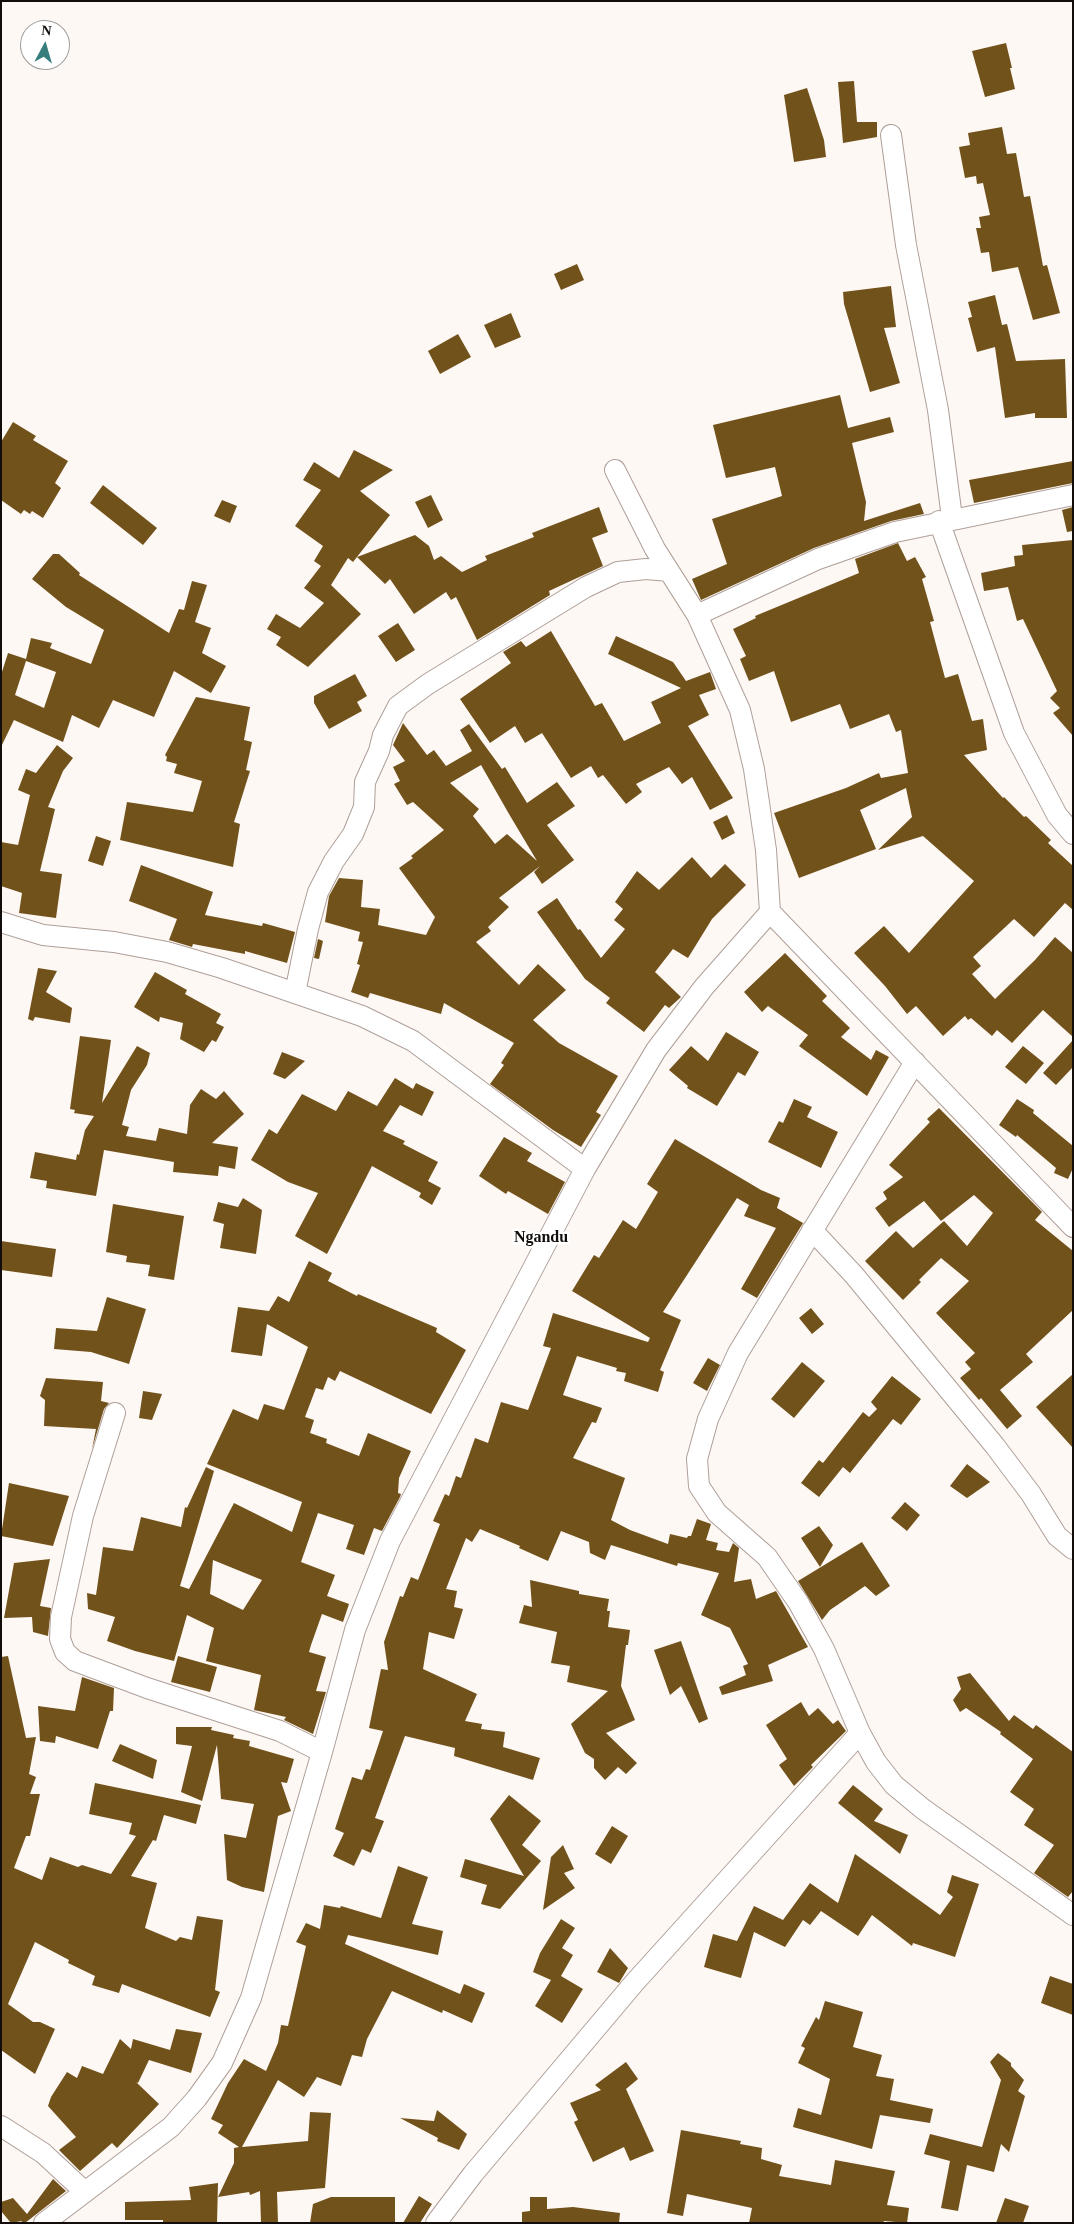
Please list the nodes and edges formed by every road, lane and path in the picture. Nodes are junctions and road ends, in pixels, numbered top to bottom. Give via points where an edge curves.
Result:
1 (891, 135) dead end
2 (615, 470) dead end
3 (1073, 495) edge
4 (946, 520) junction
5 (669, 571) junction
6 (697, 615) junction
7 (1073, 834) edge
8 (770, 912) junction
9 (1, 922) edge
10 (295, 993) junction
11 (915, 1062) junction
12 (585, 1169) junction
13 (1073, 1227) edge
14 (812, 1230) junction
15 (115, 1412) dead end
16 (1073, 1549) edge
17 (860, 1733) junction
18 (322, 1752) junction
19 (1073, 1915) edge
20 (1, 2126) edge
21 (85, 2192) junction
22 (44, 2223) edge
23 (436, 2223) edge

1 - 4 street via 906,245 938,410
2 - 5 street
3 - 4 street
4 - 6 street via 895,532 818,559
4 - 7 street via 1014,733 1057,814
5 - 6 street
5 - 10 street via 618,572 586,587 428,684 398,706 382,735 379,751 365,782 364,807 353,834 318,892
6 - 8 street via 740,710 754,769 766,850
8 - 11 street
8 - 12 street via 704,987 656,1050
9 - 10 street via 43,935 114,942 167,952
10 - 12 street via 362,1016 413,1041
11 - 13 street
11 - 14 street
12 - 18 street via 390,1541 355,1630
14 - 16 street via 854,1275 995,1446 1057,1536
14 - 17 street via 738,1353 708,1419 697,1459 699,1486 717,1513 767,1557 798,1602 824,1649
15 - 18 street via 84,1516 61,1617 60,1639 64,1652 75,1661 178,1699 280,1731
17 - 19 street via 894,1785
17 - 23 street via 635,1982
18 - 21 street via 251,1998 222,2063 171,2127
20 - 21 street via 43,2153
21 - 22 street

